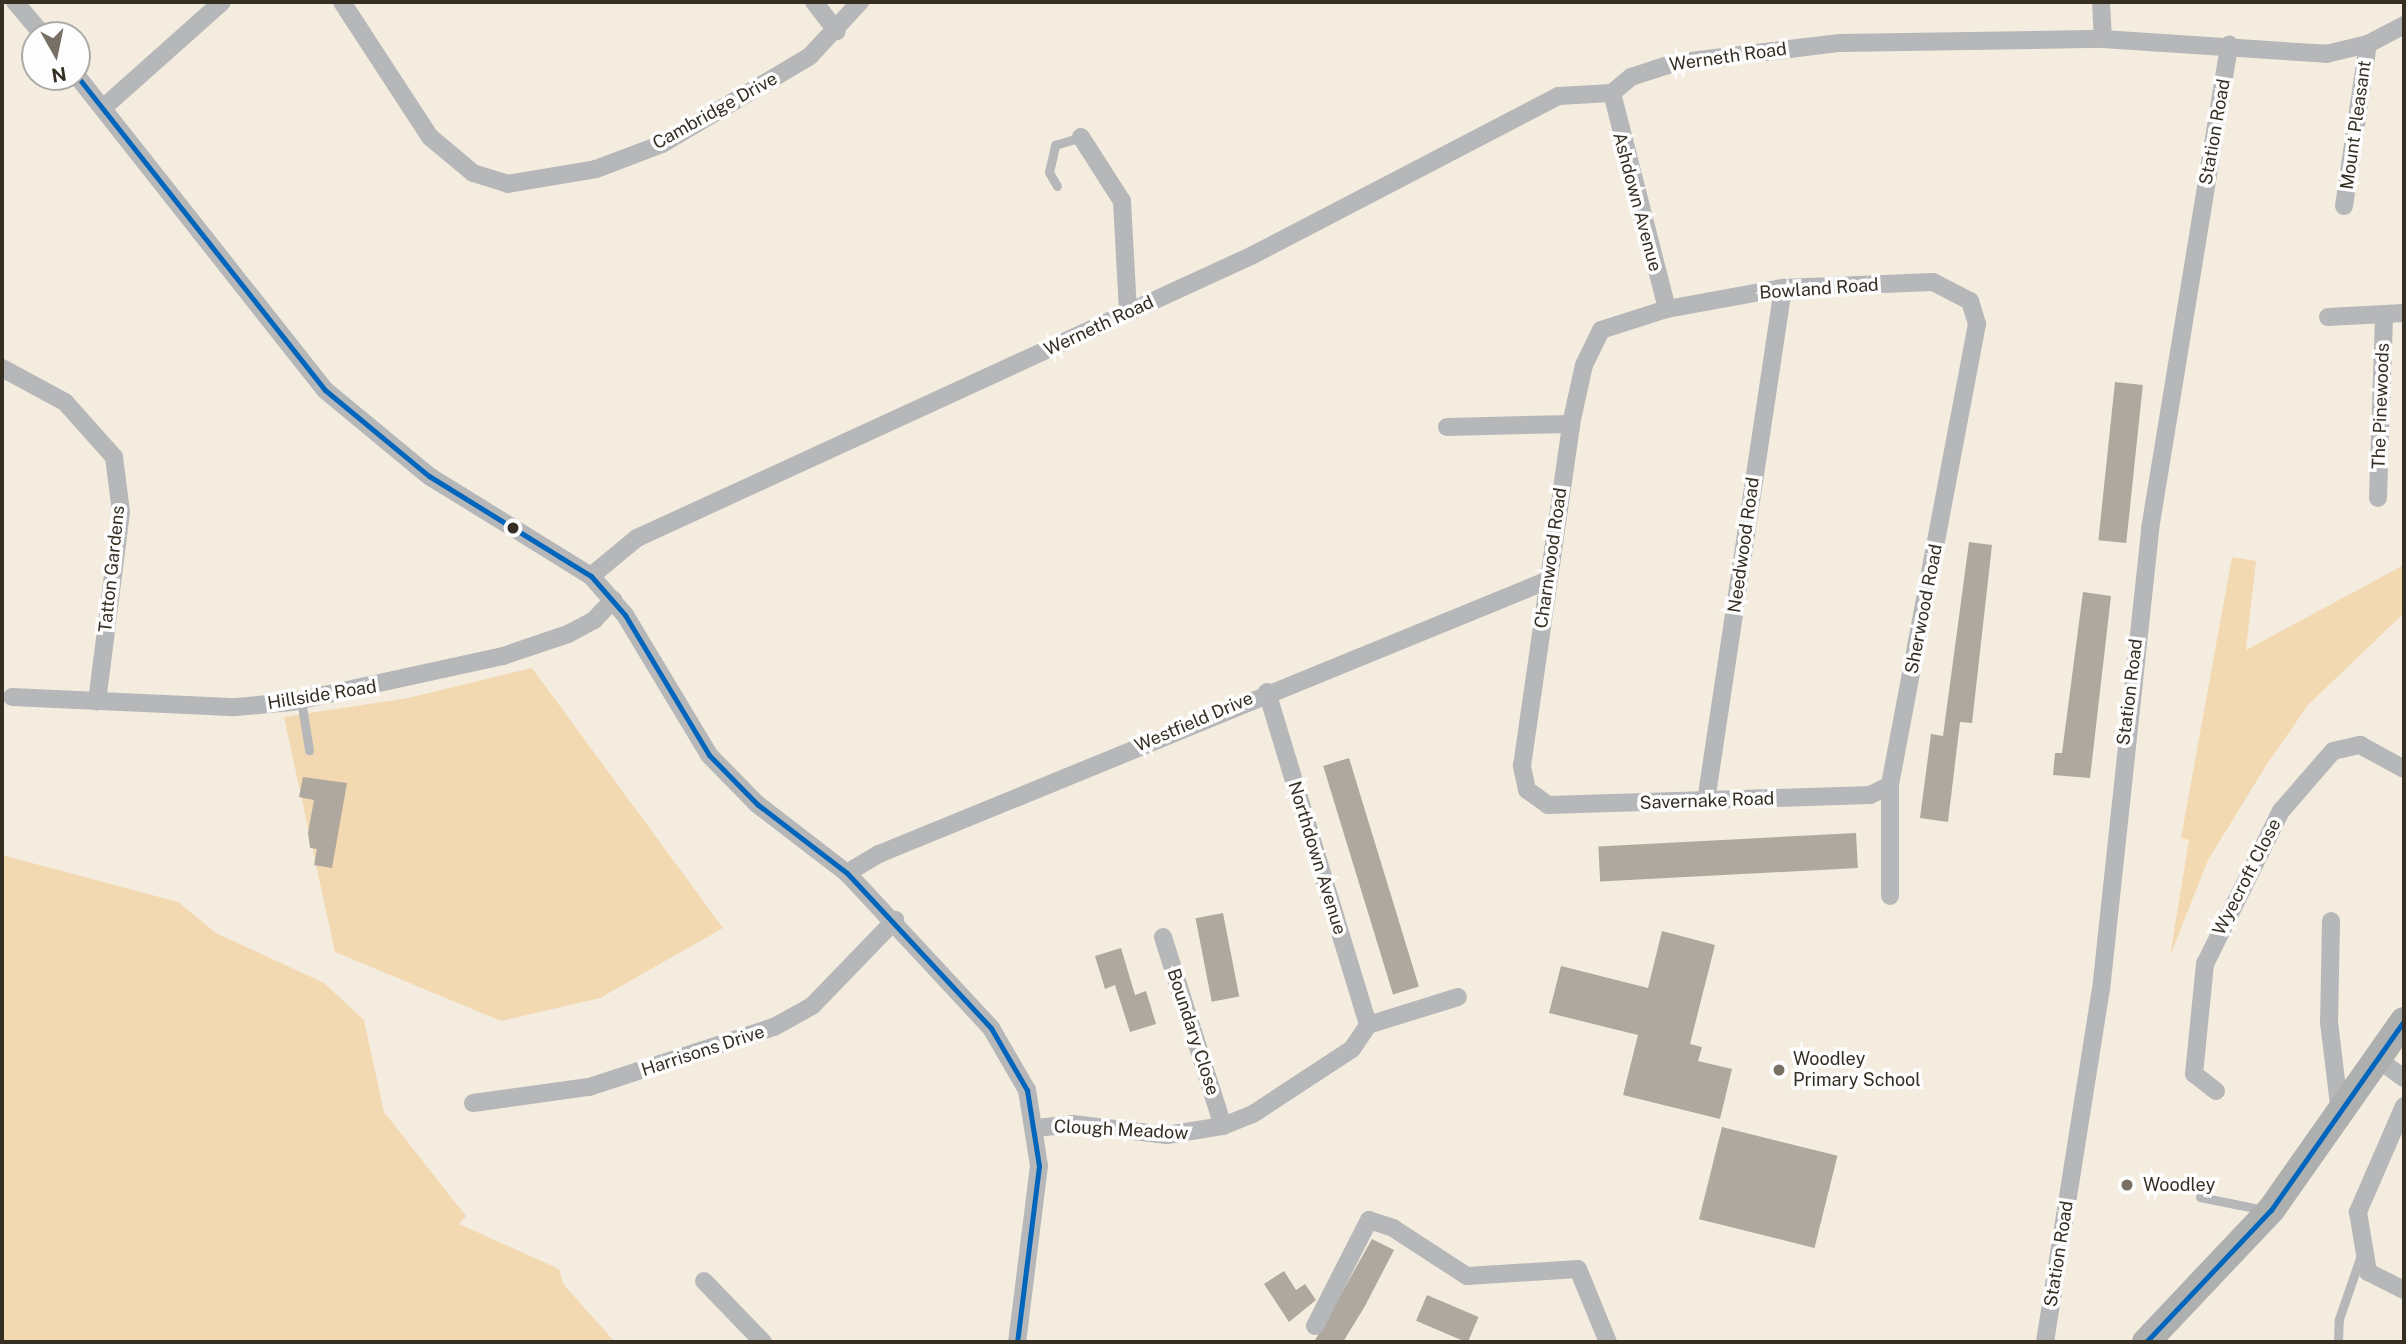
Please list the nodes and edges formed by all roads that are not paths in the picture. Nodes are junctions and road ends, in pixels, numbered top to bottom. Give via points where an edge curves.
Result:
1 (15, 2) edge
2 (222, 2) edge
3 (342, 2) edge
4 (814, 2) edge
5 (860, 2) edge
6 (2101, 2) edge
7 (31, 21) edge
8 (2404, 25) edge
9 (837, 31) junction
10 (2103, 39) junction
11 (2229, 44) junction
12 (2368, 44) junction
13 (89, 91) edge
14 (1612, 93) junction
15 (103, 108) junction
16 (1081, 137) joint
17 (1057, 186) dead end
18 (2344, 206) dead end
19 (1783, 288) junction
20 (1667, 309) junction
21 (1128, 313) junction
22 (2404, 313) edge
23 (2384, 315) junction
24 (2328, 317) dead end
25 (1977, 324) joint
26 (1601, 330) joint
27 (2, 368) edge
28 (1571, 424) junction
29 (1447, 427) dead end
30 (2378, 498) dead end
31 (590, 576) junction
32 (1546, 581) junction
33 (613, 600) junction
34 (1267, 692) junction
35 (12, 696) dead end
36 (301, 700) junction
37 (97, 701) junction
38 (309, 750) dead end
39 (2404, 769) edge
40 (1890, 785) junction
41 (1527, 790) joint
42 (1706, 802) junction
43 (847, 873) junction
44 (1890, 896) dead end
45 (895, 920) junction
46 (2331, 921) dead end
47 (1163, 937) dead end
48 (1458, 996) dead end
49 (2404, 1021) edge
50 (1367, 1025) junction
51 (2379, 1060) junction
52 (2404, 1078) edge
53 (2216, 1091) dead end
54 (473, 1103) dead end
55 (2404, 1106) edge
56 (2340, 1116) junction
57 (1223, 1126) junction
58 (1036, 1128) junction
59 (2200, 1197) dead end
60 (2271, 1210) junction
61 (2364, 1247) junction
62 (704, 1281) dead end
63 (2404, 1290) edge
64 (1315, 1326) dead end
65 (763, 1342) edge
66 (1017, 1342) edge
67 (1608, 1342) edge
68 (2045, 1342) edge
69 (2146, 1342) edge
70 (2338, 1342) edge

1 - 7 street
2 - 15 street
3 - 9 street, Cambridge Drive via 430,136 474,173 508,184 596,169 662,144 810,56
4 - 9 street
5 - 9 street, Cambridge Drive
6 - 10 street
8 - 12 street, Werneth Road
10 - 11 street, Werneth Road
10 - 14 street, Werneth Road via 1840,43 1757,51 1651,68
11 - 12 street, Werneth Road via 2326,54
11 - 68 street, Station Road via 2150,529 2101,990
12 - 18 street, Mount Pleasant
13 - 15 street
14 - 20 street, Ashdown Avenue
14 - 21 street, Werneth Road via 1558,96 1528,109
15 - 31 street via 269,324 349,414 429,476
16 - 17 lane via 1055,145 1049,172
16 - 21 street via 1122,201
19 - 20 street, Bowland Road
19 - 25 street, Bowland Road via 1933,282 1970,301
19 - 42 street, Needwood Road
20 - 26 street, Bowland Road
21 - 31 street, Werneth Road via 637,538
22 - 23 street
23 - 24 street
23 - 30 street, The Pinewoods
25 - 40 street, Sherwood Road
26 - 28 street, Charnwood Road via 1584,365
27 - 37 street, Tatton Gardens via 65,402 114,457 121,512
28 - 29 street
28 - 32 street, Charnwood Road
31 - 33 street
32 - 34 street, Westfield Drive
32 - 41 street, Charnwood Road via 1522,766
33 - 36 street, Hillside Road via 594,621 503,656
33 - 43 street via 709,755 757,804
34 - 43 street, Westfield Drive
34 - 50 street, Northdown Avenue
35 - 37 street, Hillside Road
36 - 37 street, Hillside Road via 236,707
36 - 38 lane
39 - 53 street, Wyecroft Close via 2370,747 2341,748 2301,782 2280,811 2205,964 2194,1074
40 - 42 street, Savernake Road via 1870,795
40 - 44 street, Sherwood Road
41 - 42 street, Savernake Road via 1548,805
43 - 45 street
45 - 54 street, Harrisons Drive via 812,1006 775,1027 589,1087
45 - 58 street via 1013,1059
46 - 56 street via 2329,1022
47 - 57 street, Boundary Close
48 - 50 street
49 - 51 main road
50 - 57 street, Clough Meadow via 1352,1049 1254,1114
51 - 52 street
51 - 56 main road
55 - 61 street via 2358,1212
56 - 60 main road
57 - 58 street, Clough Meadow via 1167,1135 1073,1124
58 - 66 street via 1038,1198
59 - 60 lane
60 - 69 main road
61 - 63 street via 2368,1272
61 - 70 lane via 2339,1319
62 - 65 street
64 - 67 street via 1369,1220 1393,1228 1467,1276 1578,1269

